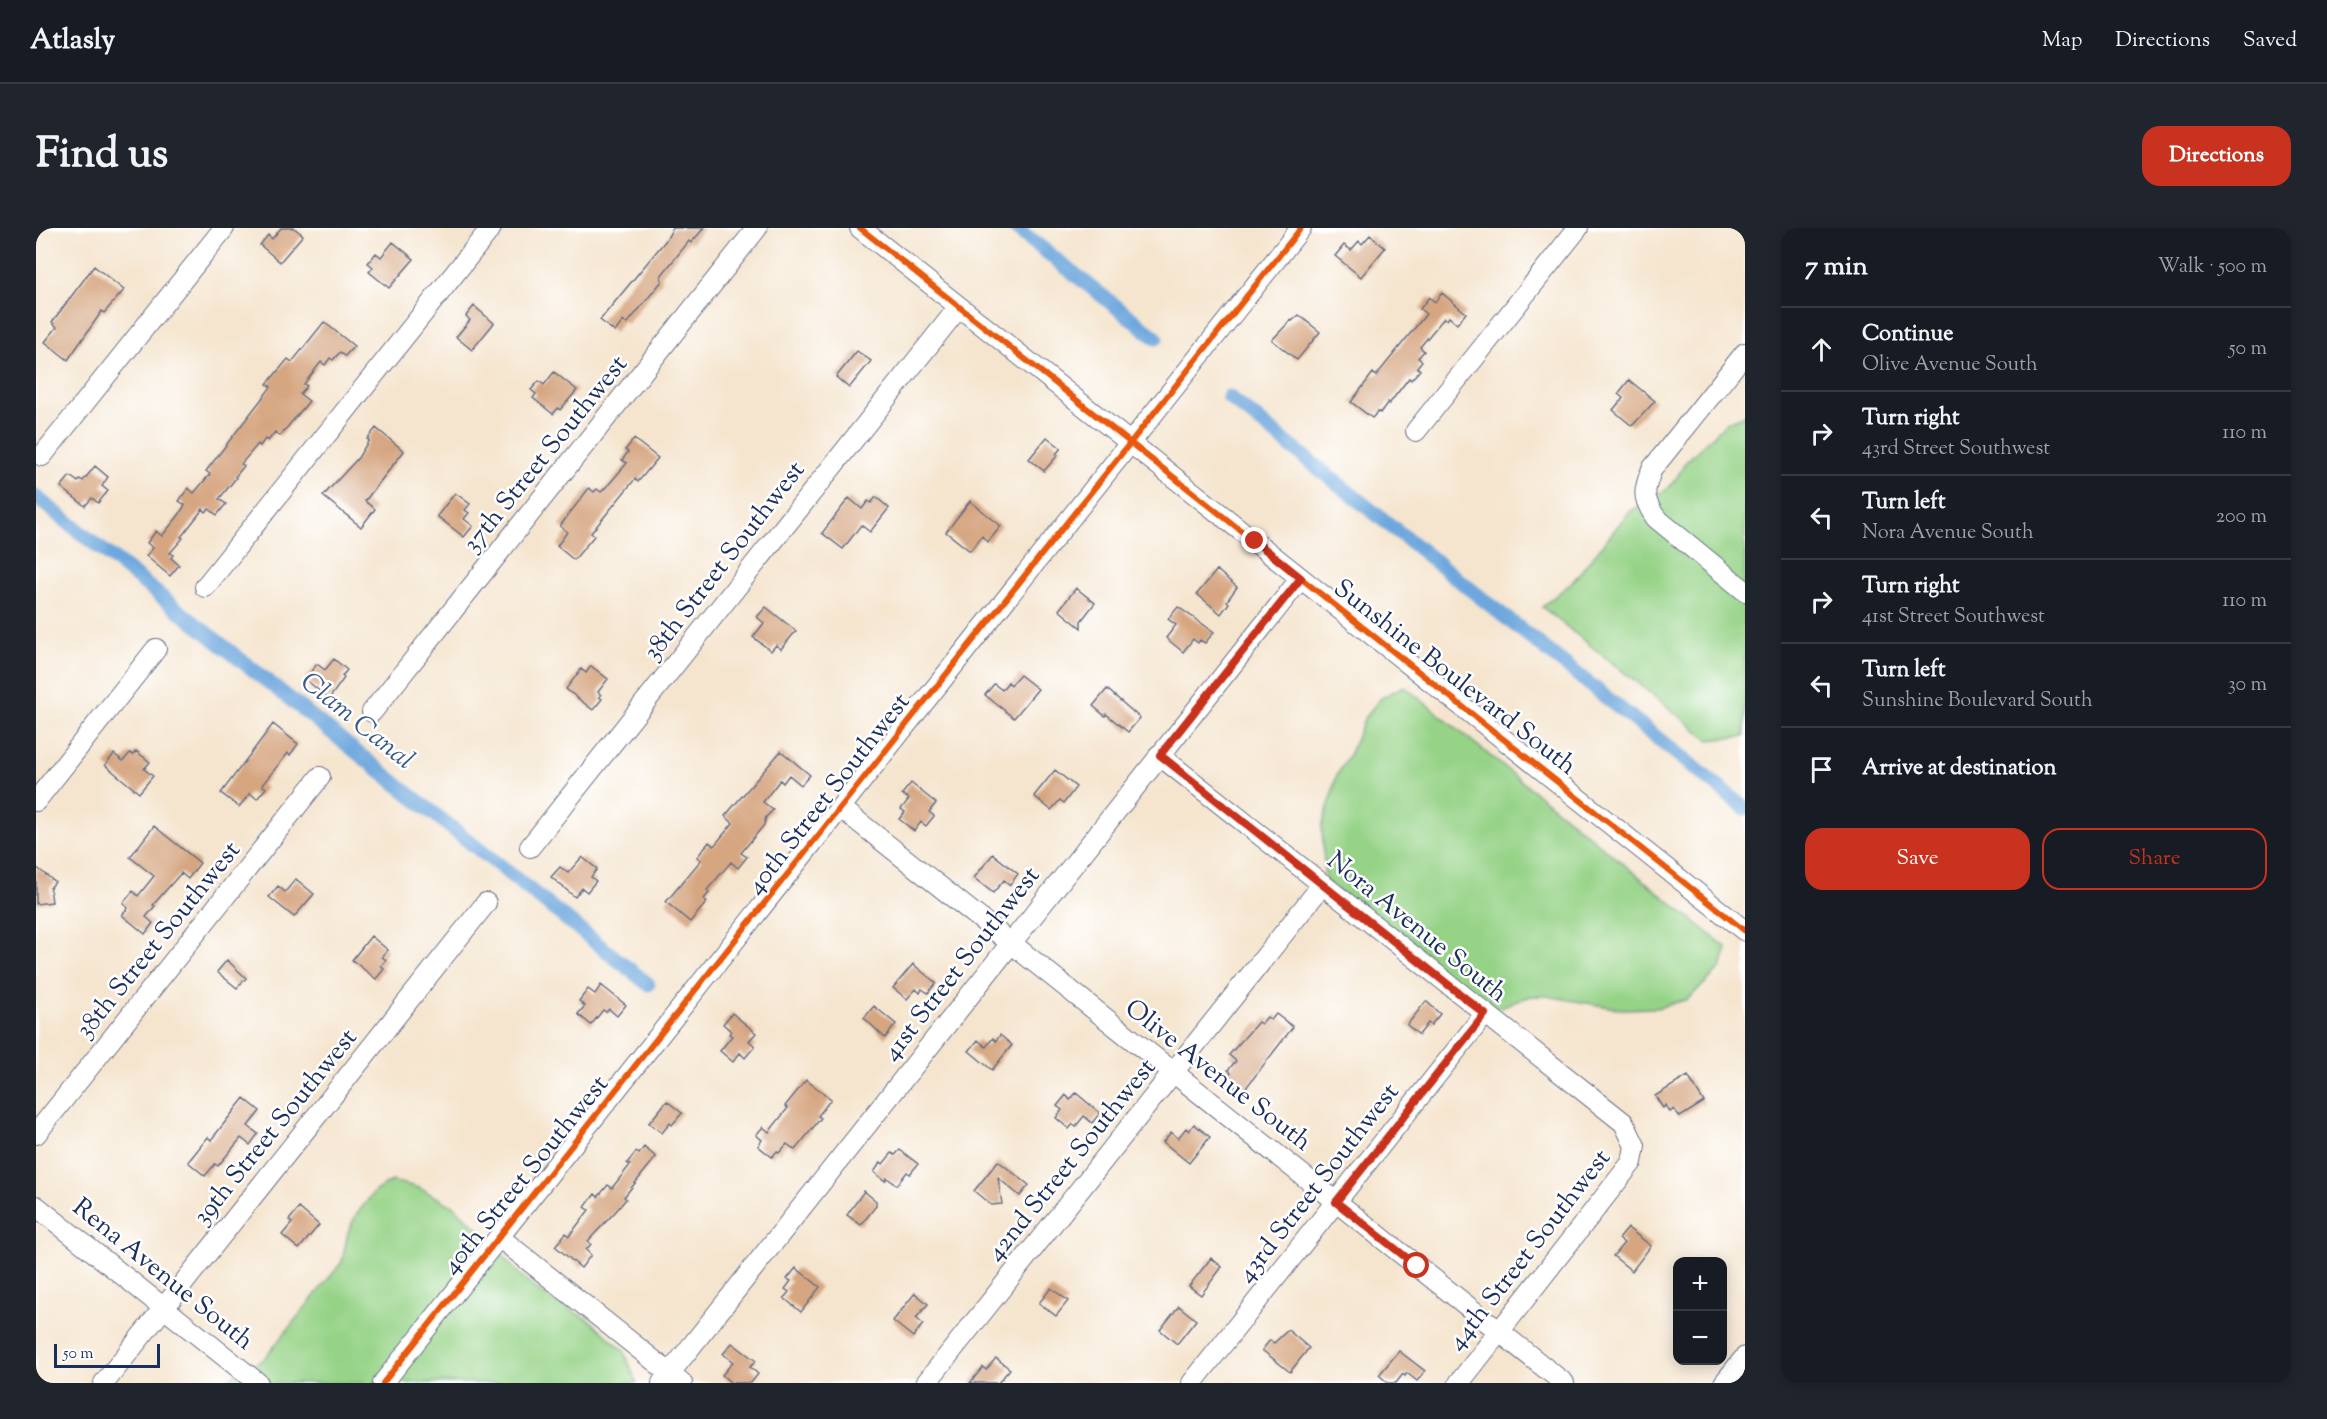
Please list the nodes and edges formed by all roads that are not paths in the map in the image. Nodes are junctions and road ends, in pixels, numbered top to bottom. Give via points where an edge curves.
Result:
1 (224, 228) edge
2 (491, 228) edge
3 (757, 228) edge
4 (860, 228) edge
5 (1301, 228) edge
6 (1578, 228) edge
7 (959, 307) junction
8 (1745, 353) edge
9 (1416, 431) dead end
10 (1131, 442) junction
11 (42, 456) dead end
12 (1301, 578) junction
13 (205, 587) dead end
14 (1745, 591) edge
15 (156, 649) dead end
16 (372, 712) dead end
17 (1160, 755) junction
18 (320, 777) dead end
19 (36, 801) edge
20 (841, 808) junction
21 (530, 848) dead end
22 (1323, 884) junction
23 (486, 903) dead end
24 (1745, 931) edge
25 (1011, 943) junction
26 (1485, 1014) junction
27 (1173, 1072) junction
28 (36, 1134) edge
29 (1635, 1146) joint
30 (1336, 1202) junction
31 (36, 1206) edge
32 (499, 1237) junction
33 (164, 1308) junction
34 (1500, 1331) junction
35 (1745, 1357) edge
36 (671, 1380) edge
37 (104, 1383) edge
38 (258, 1383) edge
39 (383, 1383) edge
40 (926, 1383) edge
41 (1192, 1383) edge
42 (1459, 1383) edge
43 (1564, 1383) edge
44 (1724, 1383) edge

1 - 11 street
2 - 13 street
3 - 16 street, 37th Street Southwest
4 - 7 street, Sunshine Boulevard South
5 - 10 street, 40th Street Southwest
6 - 9 street
7 - 10 street, Sunshine Boulevard South
7 - 21 street, 38th Street Southwest
8 - 14 street via 1652,469 1644,488 1646,504 1656,518
10 - 12 street, Sunshine Boulevard South
10 - 20 street, 40th Street Southwest
12 - 17 street, 41st Street Southwest
12 - 24 street, Sunshine Boulevard South
15 - 19 street
17 - 22 street, Nora Avenue South
17 - 25 street, 41st Street Southwest
18 - 28 street, 38th Street Southwest
20 - 25 street, Olive Avenue South
20 - 32 street, 40th Street Southwest
22 - 26 street, Nora Avenue South
22 - 27 street, 42nd Street Southwest
23 - 33 street, 39th Street Southwest
25 - 27 street, Olive Avenue South
25 - 36 street, 41st Street Southwest
26 - 29 street, Nora Avenue South via 1624,1124
26 - 30 street, 43rd Street Southwest
27 - 30 street, Olive Avenue South
27 - 40 street, 42nd Street Southwest
29 - 34 street, 44th Street Southwest via 1632,1162
30 - 34 street, Olive Avenue South
30 - 41 street, 43rd Street Southwest
31 - 33 street, Rena Avenue South
32 - 36 street
32 - 39 street, 40th Street Southwest
33 - 37 street, 39th Street Southwest
33 - 38 street, Rena Avenue South
34 - 42 street, 44th Street Southwest
34 - 43 street, Olive Avenue South
35 - 44 street

